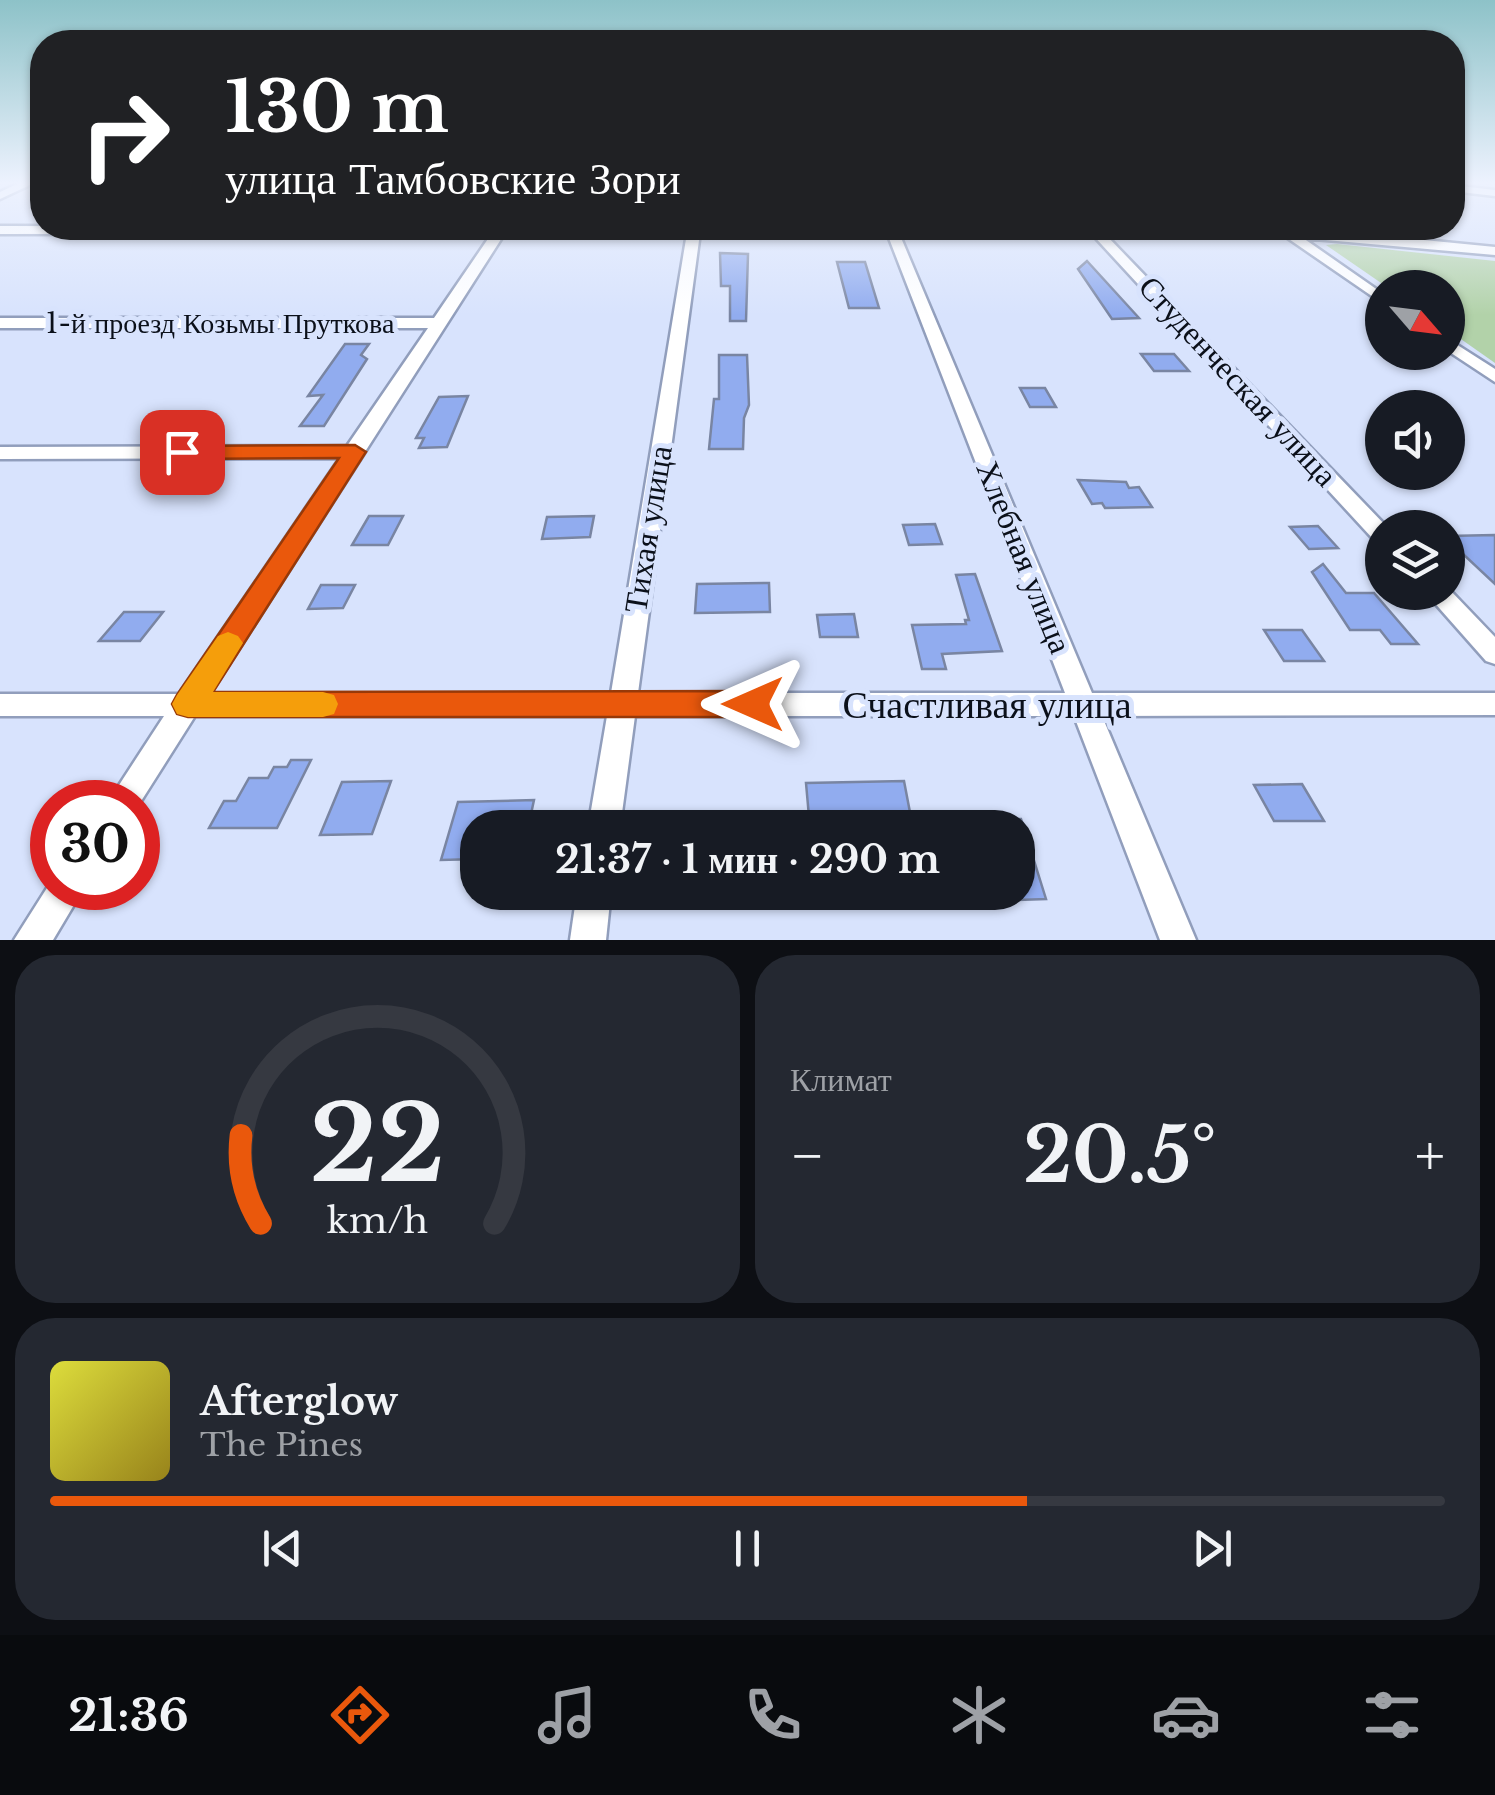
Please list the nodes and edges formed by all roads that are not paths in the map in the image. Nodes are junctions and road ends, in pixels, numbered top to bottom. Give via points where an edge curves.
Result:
1 (0, 230) edge
2 (30, 230) edge
3 (495, 240) edge
4 (692, 240) edge
5 (896, 240) edge
6 (1105, 240) edge
7 (1298, 240) edge
8 (1384, 240) edge
9 (1495, 251) edge
10 (1365, 287) edge
11 (440, 322) junction
12 (0, 323) edge
13 (1465, 356) edge
14 (1495, 377) edge
15 (355, 452) junction
16 (0, 453) edge
17 (1365, 517) edge
18 (1454, 610) edge
19 (1495, 654) edge
20 (188, 704) junction
21 (621, 704) junction
22 (1083, 704) junction
23 (1495, 704) edge
24 (0, 705) edge
25 (138, 780) edge
26 (606, 810) edge
27 (52, 910) edge
28 (592, 910) edge
29 (32, 940) edge
30 (588, 940) edge
31 (1178, 940) edge

1 - 2 street
3 - 11 street
4 - 21 street, Тихая улица
5 - 22 street, Хлебная улица
6 - 17 street, Студенческая улица
7 - 10 street
8 - 9 street
11 - 12 street, 1-й проезд Козьмы Пруткова
11 - 15 street
13 - 14 street
15 - 16 street
15 - 20 street
18 - 19 street
20 - 21 street, Счастливая улица
20 - 24 street, Счастливая улица
20 - 25 street
21 - 22 street, Счастливая улица
21 - 26 street, Тихая улица
22 - 23 street, Счастливая улица
22 - 31 street, Хлебная улица
27 - 29 street
28 - 30 street

